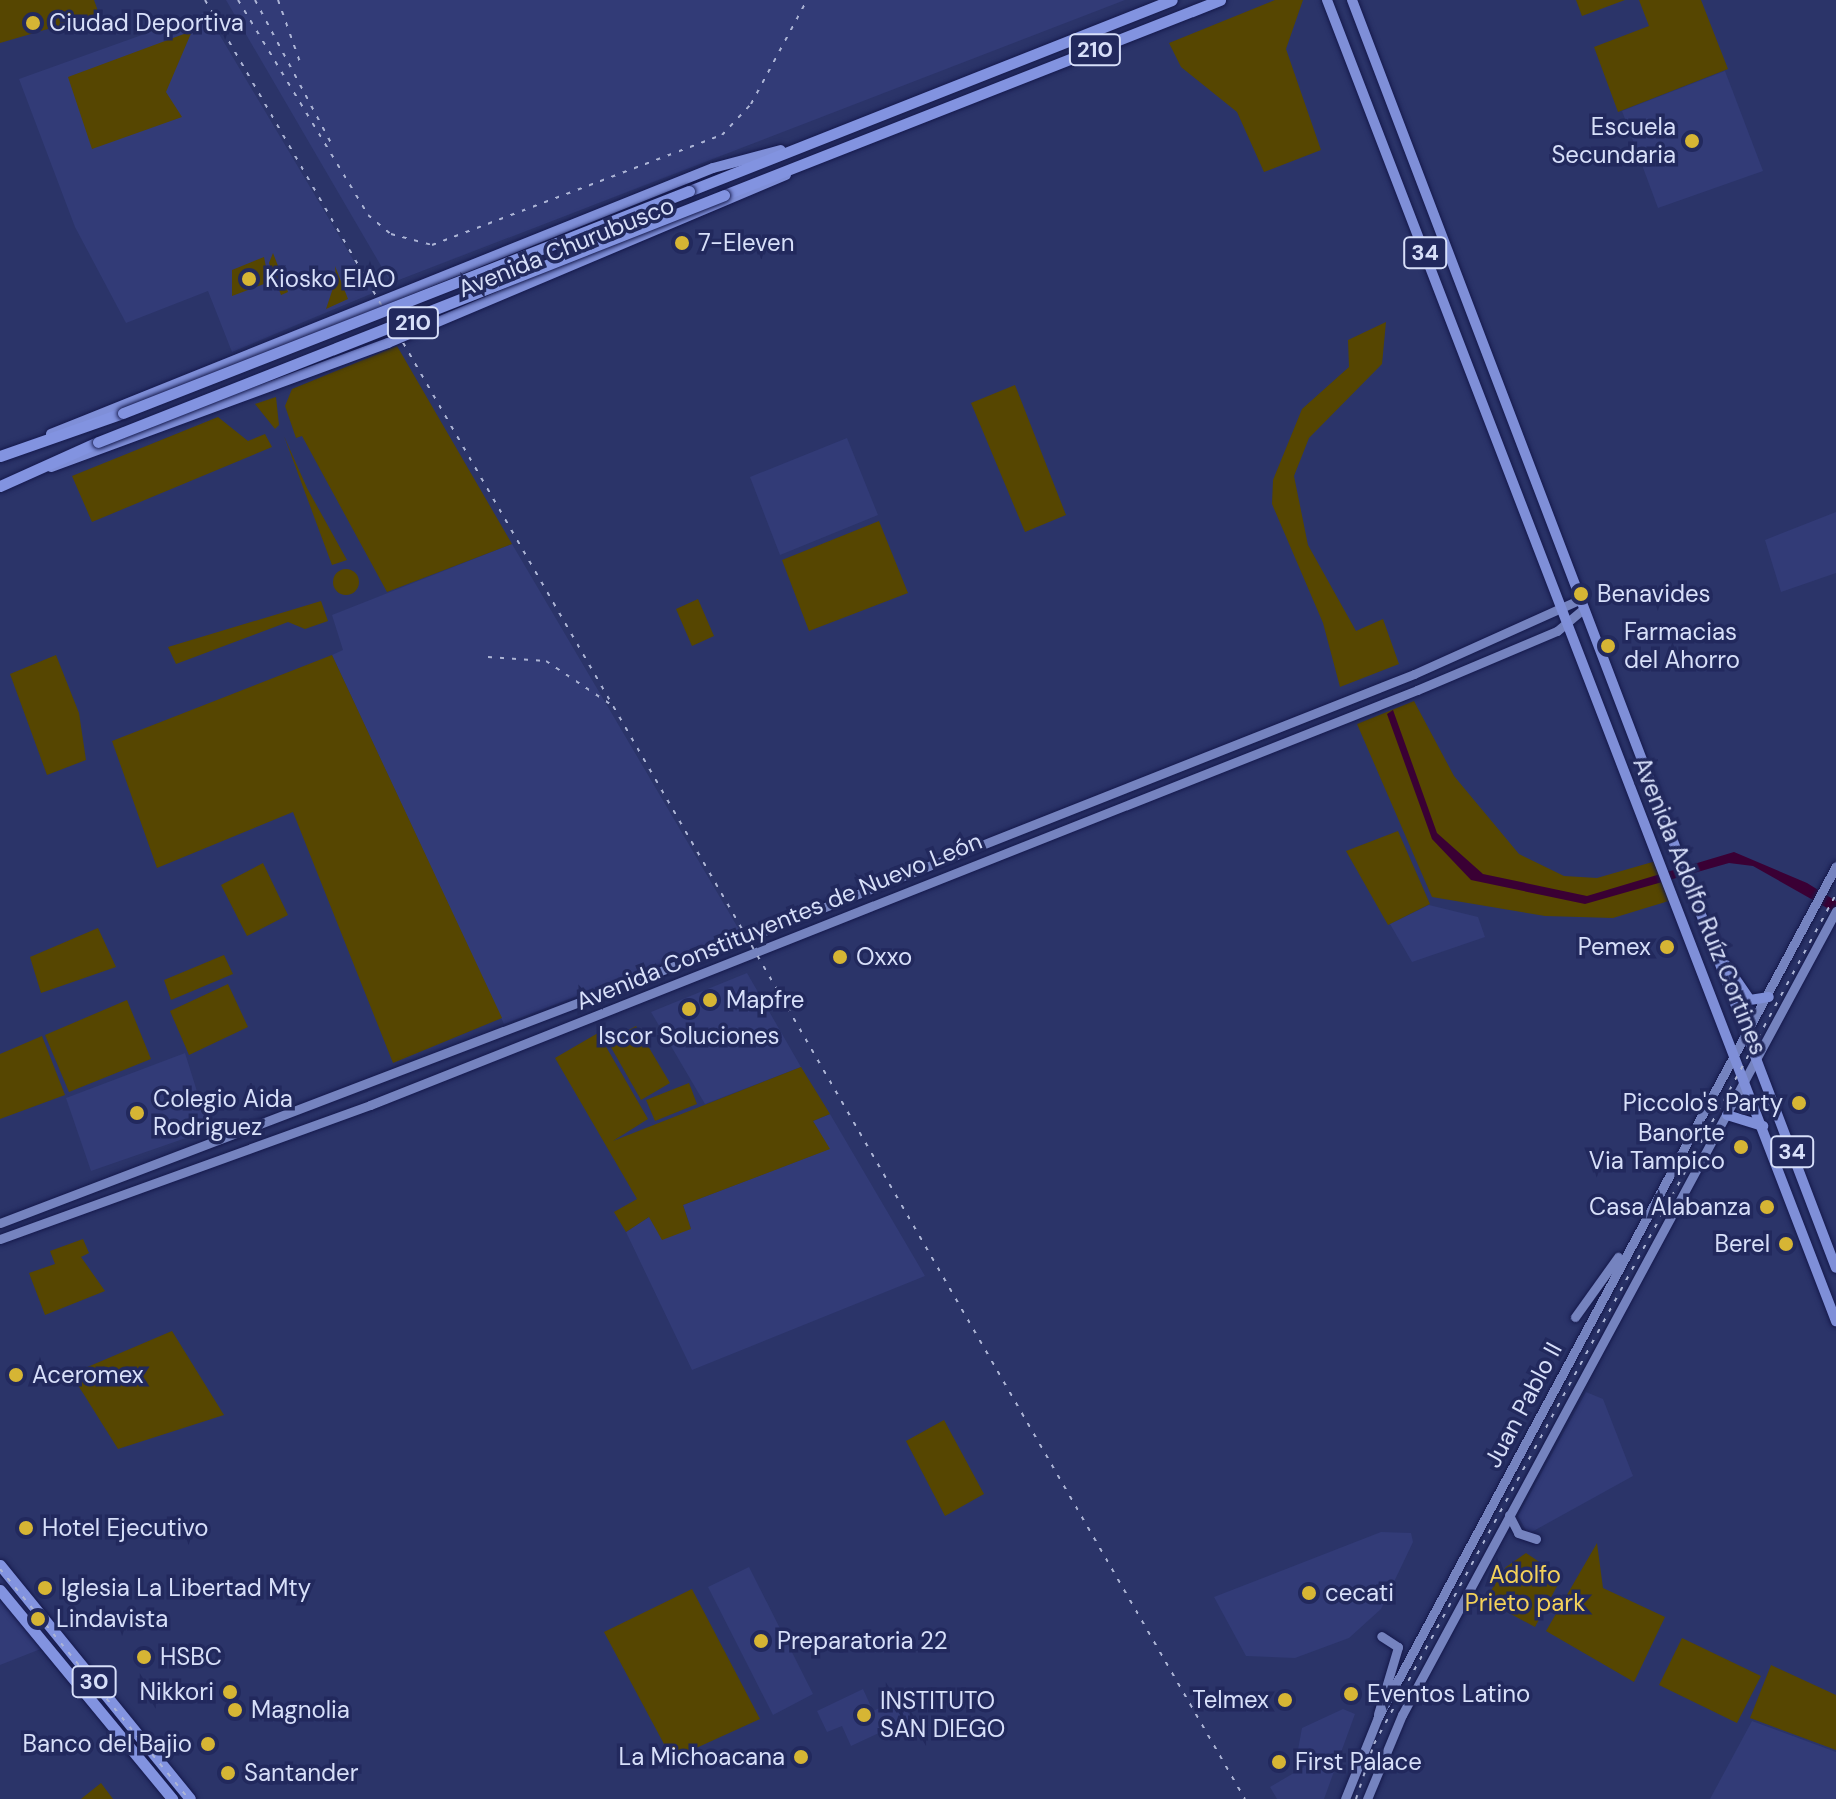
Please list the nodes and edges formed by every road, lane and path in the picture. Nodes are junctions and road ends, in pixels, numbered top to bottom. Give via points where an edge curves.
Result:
1 (1172, 0) edge
2 (1220, 0) edge
3 (1327, 0) edge
4 (1352, 0) edge
5 (787, 148) junction
6 (796, 170) junction
7 (415, 284) junction
8 (354, 310) junction
9 (315, 325) junction
10 (433, 325) junction
11 (374, 349) junction
12 (332, 364) junction
13 (39, 440) junction
14 (0, 456) edge
15 (33, 472) junction
16 (0, 486) edge
17 (1581, 605) junction
18 (1562, 613) junction
19 (1567, 625) junction
20 (1836, 866) edge
21 (1836, 911) edge
22 (1709, 935) junction
23 (1769, 997) junction
24 (592, 999) junction
25 (597, 1014) junction
26 (1749, 1035) junction
27 (1737, 1054) junction
28 (1758, 1060) junction
29 (1747, 1079) junction
30 (1727, 1115) junction
31 (1763, 1126) junction
32 (1695, 1129) junction
33 (1673, 1137) dead end
34 (185, 1156) junction
35 (161, 1165) junction
36 (170, 1177) junction
37 (139, 1188) junction
38 (0, 1223) edge
39 (1639, 1229) junction
40 (0, 1239) edge
41 (1836, 1268) edge
42 (1575, 1317) dead end
43 (1836, 1321) edge
44 (1509, 1515) junction
45 (1536, 1539) dead end
46 (0, 1565) edge
47 (0, 1590) edge
48 (21, 1615) junction
49 (1381, 1636) dead end
50 (62, 1642) junction
51 (71, 1653) junction
52 (93, 1703) junction
53 (1378, 1717) junction
54 (132, 1728) junction
55 (176, 1781) junction
56 (172, 1799) edge
57 (183, 1799) edge
58 (190, 1799) edge
59 (1345, 1799) edge
60 (1367, 1799) edge

1 - 5 highway, Avenida Churubusco / 210
2 - 6 highway, Avenida Churubusco / 210
3 - 18 main road, Avenida Adolfo Ruíz Cortines / 34
4 - 17 main road, Avenida Adolfo Ruíz Cortines / 34
5 - 7 main road, Avenida Churubusco via 713,168
5 - 13 highway, Avenida Churubusco / 210, bridge via 123,413
6 - 10 main road, Avenida Churubusco
6 - 15 highway, Avenida Churubusco / 210, bridge
7 - 8 main road, Avenida Churubusco
7 - 10 main road via 438,301
8 - 9 main road, Avenida Churubusco
8 - 11 main road
9 - 12 main road via 336,340
9 - 13 main road, Avenida Churubusco
10 - 11 main road, Avenida Churubusco
11 - 12 main road, Avenida Churubusco
12 - 15 main road, Avenida Churubusco
13 - 14 highway, Avenida Churubusco / 210
15 - 16 highway, Avenida Churubusco / 210
17 - 18 main road, Avenida Constituyentes de Nuevo León
17 - 19 main road
17 - 22 main road, Avenida Adolfo Ruíz Cortines / 34
18 - 19 main road, Avenida Adolfo Ruíz Cortines / 34
18 - 24 main road, Avenida Constituyentes de Nuevo León
19 - 25 main road, Avenida Constituyentes de Nuevo León
19 - 27 main road, Avenida Adolfo Ruíz Cortines / 34
20 - 23 main road, Juan Pablo II
21 - 28 main road, Juan Pablo II
22 - 23 main road via 1744,994
22 - 26 main road, Avenida Adolfo Ruíz Cortines / 34
23 - 26 main road, Juan Pablo II
24 - 25 main road
24 - 34 main road, Avenida Constituyentes de Nuevo León
25 - 36 main road, Avenida Constituyentes de Nuevo León
26 - 27 main road, Juan Pablo II
26 - 28 main road, Avenida Adolfo Ruíz Cortines / 34
27 - 29 main road, Avenida Adolfo Ruíz Cortines / 34
27 - 32 main road, Juan Pablo II
28 - 29 main road, Juan Pablo II
28 - 41 main road, Avenida Adolfo Ruíz Cortines / 34
29 - 30 main road, Juan Pablo II
29 - 31 main road, Avenida Adolfo Ruíz Cortines / 34
30 - 31 main road
30 - 44 main road, Juan Pablo II
31 - 43 main road, Avenida Adolfo Ruíz Cortines / 34
32 - 33 main road
32 - 39 main road, Juan Pablo II
34 - 35 main road, Avenida Constituyentes de Nuevo León
34 - 36 main road via 170,1165
35 - 37 main road via 160,1176
35 - 38 main road, Avenida Constituyentes de Nuevo León
36 - 37 main road, Avenida Constituyentes de Nuevo León
37 - 40 main road, Avenida Constituyentes de Nuevo León
39 - 42 main road
39 - 53 main road, Juan Pablo II
44 - 45 main road via 1518,1533
44 - 60 main road, Juan Pablo II via 1402,1715
46 - 50 highway, 30
47 - 48 highway, 30
48 - 50 highway
48 - 52 highway, 30
49 - 53 main road via 1398,1647
50 - 51 highway, 30
51 - 52 highway
51 - 54 highway, 30
52 - 54 highway
52 - 56 highway, 30
53 - 59 main road, Juan Pablo II
54 - 55 highway, 30
55 - 57 highway
55 - 58 highway, 30

